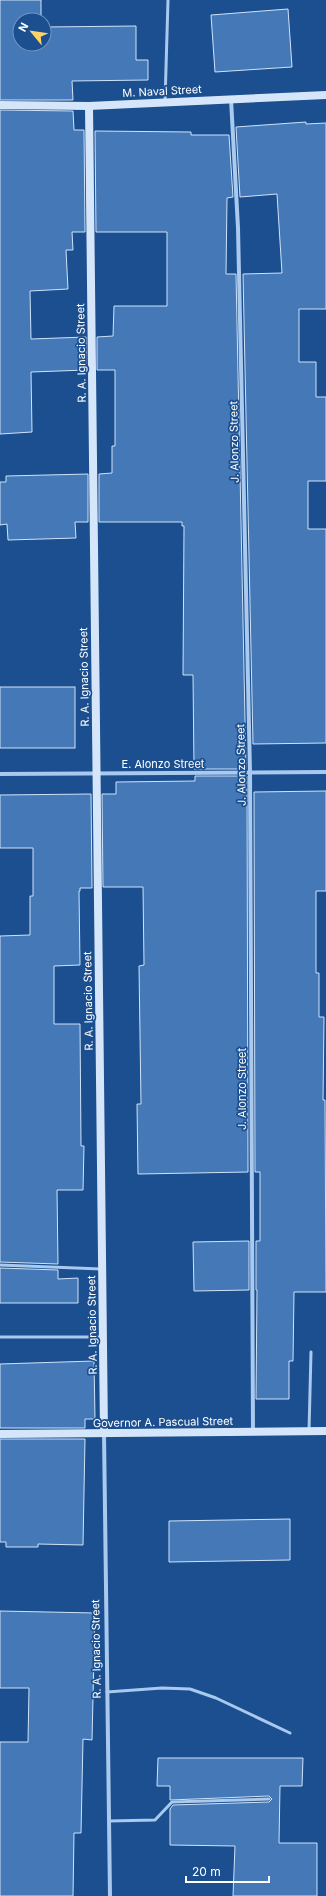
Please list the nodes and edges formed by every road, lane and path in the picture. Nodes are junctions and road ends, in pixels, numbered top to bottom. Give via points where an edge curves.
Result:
1 (168, 0) edge
2 (326, 95) edge
3 (231, 99) junction
4 (165, 102) junction
5 (0, 105) edge
6 (89, 106) junction
7 (250, 772) junction
8 (326, 772) edge
9 (96, 773) junction
10 (0, 774) edge
11 (0, 1266) edge
12 (102, 1270) junction
13 (0, 1337) edge
14 (103, 1337) junction
15 (311, 1352) dead end
16 (309, 1431) junction
17 (326, 1431) edge
18 (253, 1432) junction
19 (104, 1433) junction
20 (0, 1434) edge
21 (107, 1692) junction
22 (290, 1733) dead end
23 (269, 1799) dead end
24 (109, 1821) junction
25 (110, 1896) edge

1 - 4 lane
2 - 3 street, M. Naval Street
3 - 4 street, M. Naval Street
3 - 7 street, J. Alonzo Street via 238,228
4 - 6 street, M. Naval Street
5 - 6 street, M. Naval Street
6 - 9 street, R. A. Ignacio Street
7 - 8 street, E. Alonzo Street
7 - 9 street, E. Alonzo Street
7 - 18 street, J. Alonzo Street
9 - 10 street, E. Alonzo Street
9 - 12 street, R. A. Ignacio Street
11 - 12 lane
12 - 14 street, R. A. Ignacio Street
13 - 14 lane
14 - 19 street, R. A. Ignacio Street
15 - 16 lane
16 - 17 street, Governor A. Pascual Street
16 - 18 street, Governor A. Pascual Street
18 - 19 street, Governor A. Pascual Street
19 - 20 street, Governor A. Pascual Street
19 - 21 street, R. A. Ignacio Street
21 - 22 lane via 162,1688 190,1689 216,1698
21 - 24 street, R. A. Ignacio Street
23 - 24 lane via 172,1802 155,1820
24 - 25 street, R. A. Ignacio Street

